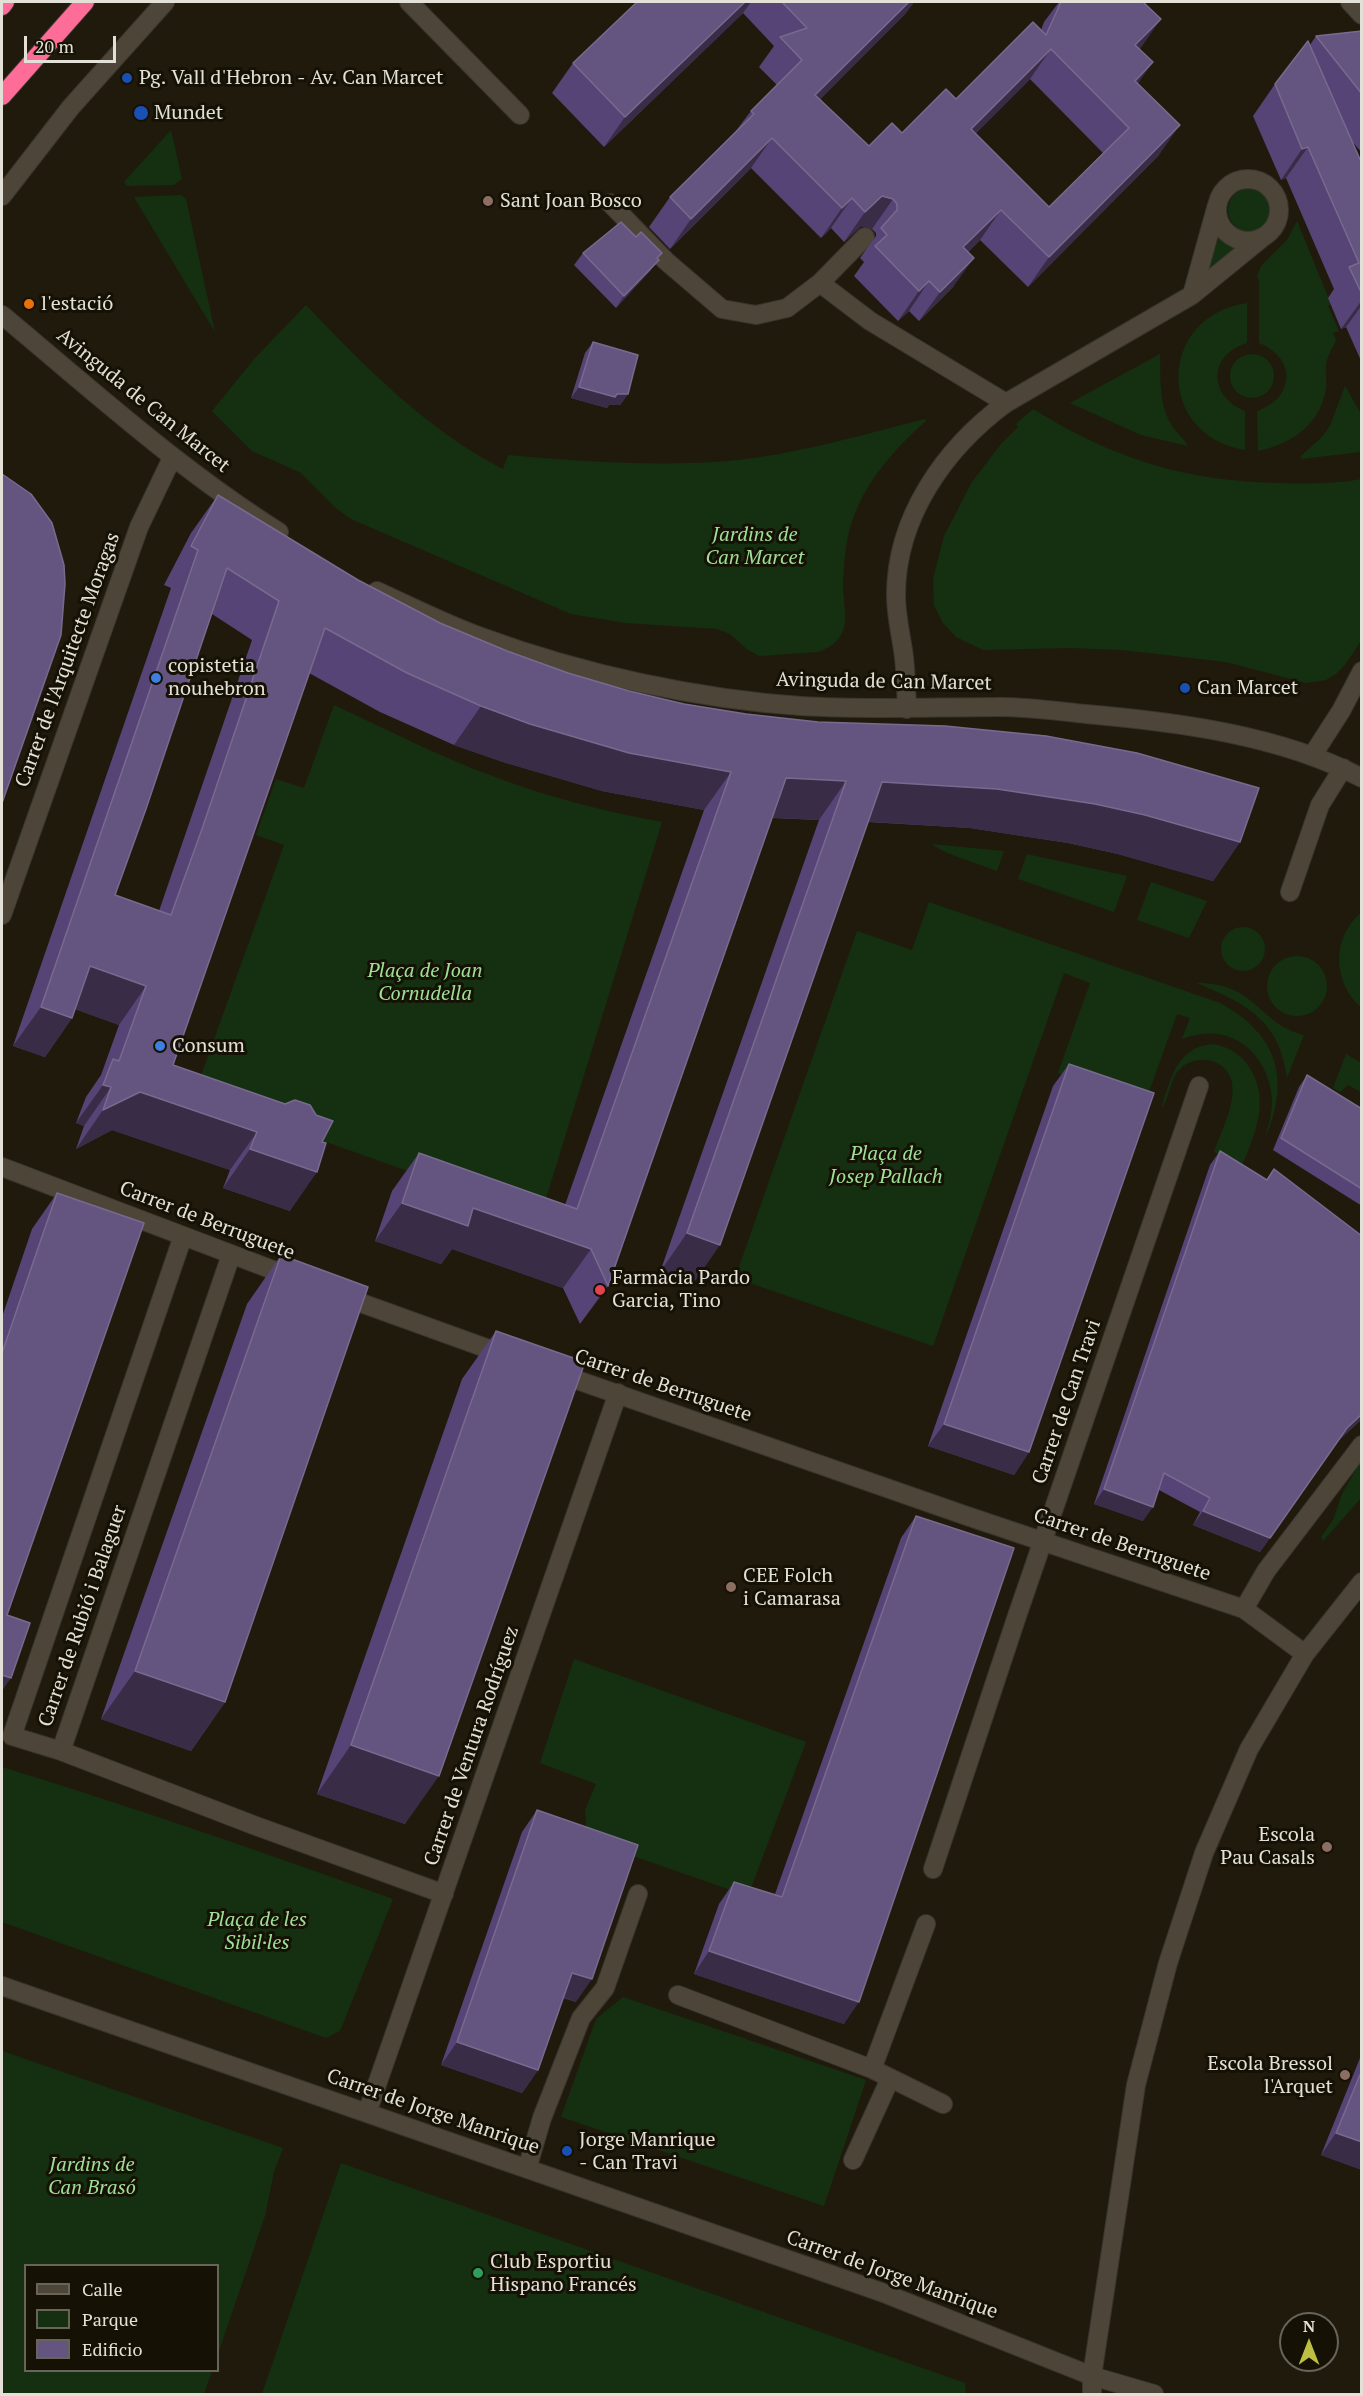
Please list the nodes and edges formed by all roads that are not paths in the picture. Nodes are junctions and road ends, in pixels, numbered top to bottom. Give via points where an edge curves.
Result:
1 (5, 2) edge
2 (85, 2) edge
3 (165, 2) edge
4 (409, 2) edge
5 (1350, 2) edge
6 (2, 6) edge
7 (1362, 15) edge
8 (2, 96) edge
9 (520, 115) dead end
10 (2, 196) edge
11 (610, 203) dead end
12 (1217, 205) junction
13 (865, 237) edge
14 (1263, 237) junction
15 (820, 283) junction
16 (1192, 295) junction
17 (2, 315) edge
18 (1006, 403) junction
19 (172, 458) junction
20 (298, 544) edge
21 (366, 586) edge
22 (1362, 670) edge
23 (907, 709) junction
24 (1312, 756) junction
25 (1343, 768) junction
26 (1362, 778) edge
27 (1290, 892) dead end
28 (2, 915) edge
29 (1199, 1086) dead end
30 (2, 1167) edge
31 (183, 1236) junction
32 (231, 1255) junction
33 (522, 1361) edge
34 (544, 1368) edge
35 (618, 1393) junction
36 (1362, 1445) edge
37 (1043, 1542) junction
38 (1362, 1582) edge
39 (1244, 1609) junction
40 (1305, 1654) junction
41 (60, 1751) junction
42 (933, 1869) dead end
43 (444, 1894) junction
44 (638, 1894) dead end
45 (926, 1924) dead end
46 (2, 1986) edge
47 (678, 1995) dead end
48 (872, 2069) junction
49 (890, 2079) junction
50 (943, 2104) dead end
51 (367, 2113) junction
52 (853, 2160) dead end
53 (527, 2169) junction
54 (1092, 2376) junction
55 (1092, 2394) edge
56 (1154, 2394) edge

1 - 6 highway
2 - 8 highway
3 - 10 street via 71,107
4 - 9 street
5 - 7 street
11 - 15 street via 666,261 722,309 756,315 787,308
12 - 14 street via 1221,225 1235,238 1244,241
12 - 14 street via 1220,194 1236,181 1247,178 1267,185 1279,203 1279,213 1277,222
12 - 16 street
13 - 15 street
14 - 16 street
15 - 18 street via 870,321
16 - 18 street
17 - 19 street, Avinguda de Can Marcet
18 - 23 street via 983,420 946,460 916,509 905,536 896,594
19 - 20 street, Avinguda de Can Marcet
19 - 28 street, Carrer de l'Arquitecte Moragas via 139,527
21 - 23 street, Avinguda de Can Marcet via 485,639 592,673 711,695 800,706
22 - 24 street
23 - 24 street, Avinguda de Can Marcet via 1000,707 1127,717 1245,736
24 - 25 street, Avinguda de Can Marcet
25 - 26 street, Avinguda de Can Marcet
25 - 27 street via 1320,805
29 - 37 street, Carrer de Can Travi
30 - 31 street, Carrer de Berruguete
31 - 32 street, Carrer de Berruguete
31 - 41 street, Carrer de Rubió i Balaguer via 12,1736
32 - 33 street, Carrer de Berruguete
32 - 41 street, Carrer de Rubió i Balaguer
34 - 35 street, Carrer de Berruguete
35 - 37 street, Carrer de Berruguete
35 - 43 street, Carrer de Ventura Rodríguez
36 - 39 street via 1266,1571
37 - 39 street, Carrer de Berruguete
37 - 42 street, Carrer de Can Travi
38 - 40 street
39 - 40 street, Carrer de Berruguete
40 - 54 street via 1249,1749 1204,1853 1168,1964 1136,2085
41 - 43 street
43 - 51 street, Carrer de Ventura Rodríguez
44 - 53 street via 605,1988 581,2018 542,2118
45 - 48 street
46 - 51 street, Carrer de Jorge Manrique
47 - 48 street
48 - 49 street
49 - 50 street
49 - 52 street
51 - 53 street, Carrer de Jorge Manrique
53 - 54 street, Carrer de Jorge Manrique via 881,2292
54 - 55 street
54 - 56 street, Carrer de Jorge Manrique

